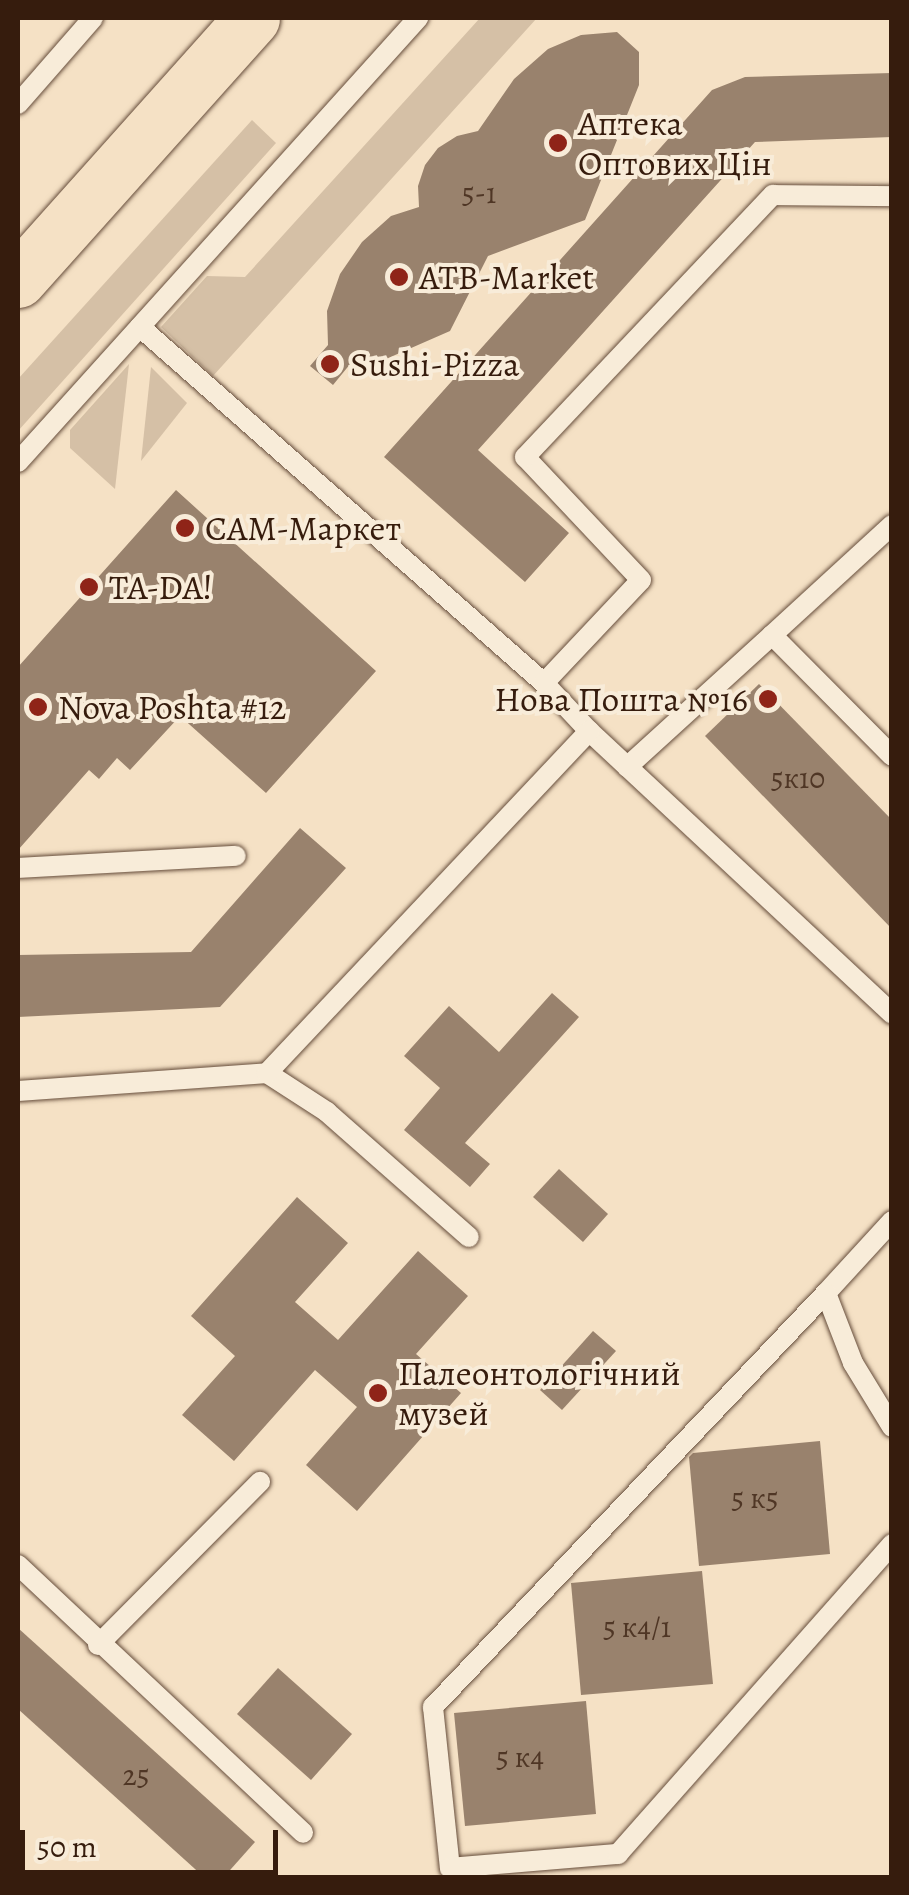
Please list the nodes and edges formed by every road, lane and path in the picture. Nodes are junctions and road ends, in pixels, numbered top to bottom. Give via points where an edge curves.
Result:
1 (93, 18) edge
2 (252, 18) edge
3 (418, 18) edge
4 (18, 104) edge
5 (892, 196) edge
6 (18, 280) edge
7 (140, 327) junction
8 (18, 462) edge
9 (892, 525) edge
10 (778, 608) dead end
11 (772, 636) junction
12 (544, 683) junction
13 (589, 731) junction
14 (892, 756) edge
15 (627, 767) junction
16 (236, 856) dead end
17 (18, 868) edge
18 (892, 1014) edge
19 (267, 1074) junction
20 (18, 1091) edge
21 (892, 1221) edge
22 (469, 1236) dead end
23 (826, 1293) junction
24 (892, 1427) edge
25 (260, 1482) dead end
26 (892, 1544) edge
27 (18, 1565) edge
28 (98, 1645) junction
29 (304, 1833) dead end

1 - 4 lane
2 - 6 main road
3 - 7 lane
5 - 12 lane via 773,195 526,457 642,580
7 - 8 lane
7 - 12 lane
9 - 11 lane
10 - 11 lane
11 - 14 lane
11 - 15 lane
12 - 13 lane
13 - 15 lane
13 - 19 lane
15 - 18 lane
16 - 17 lane
19 - 20 lane
19 - 22 lane via 327,1112
21 - 23 lane
23 - 24 lane via 854,1362
23 - 26 lane via 433,1707 450,1868 618,1854
25 - 28 lane
27 - 28 lane
28 - 29 lane

